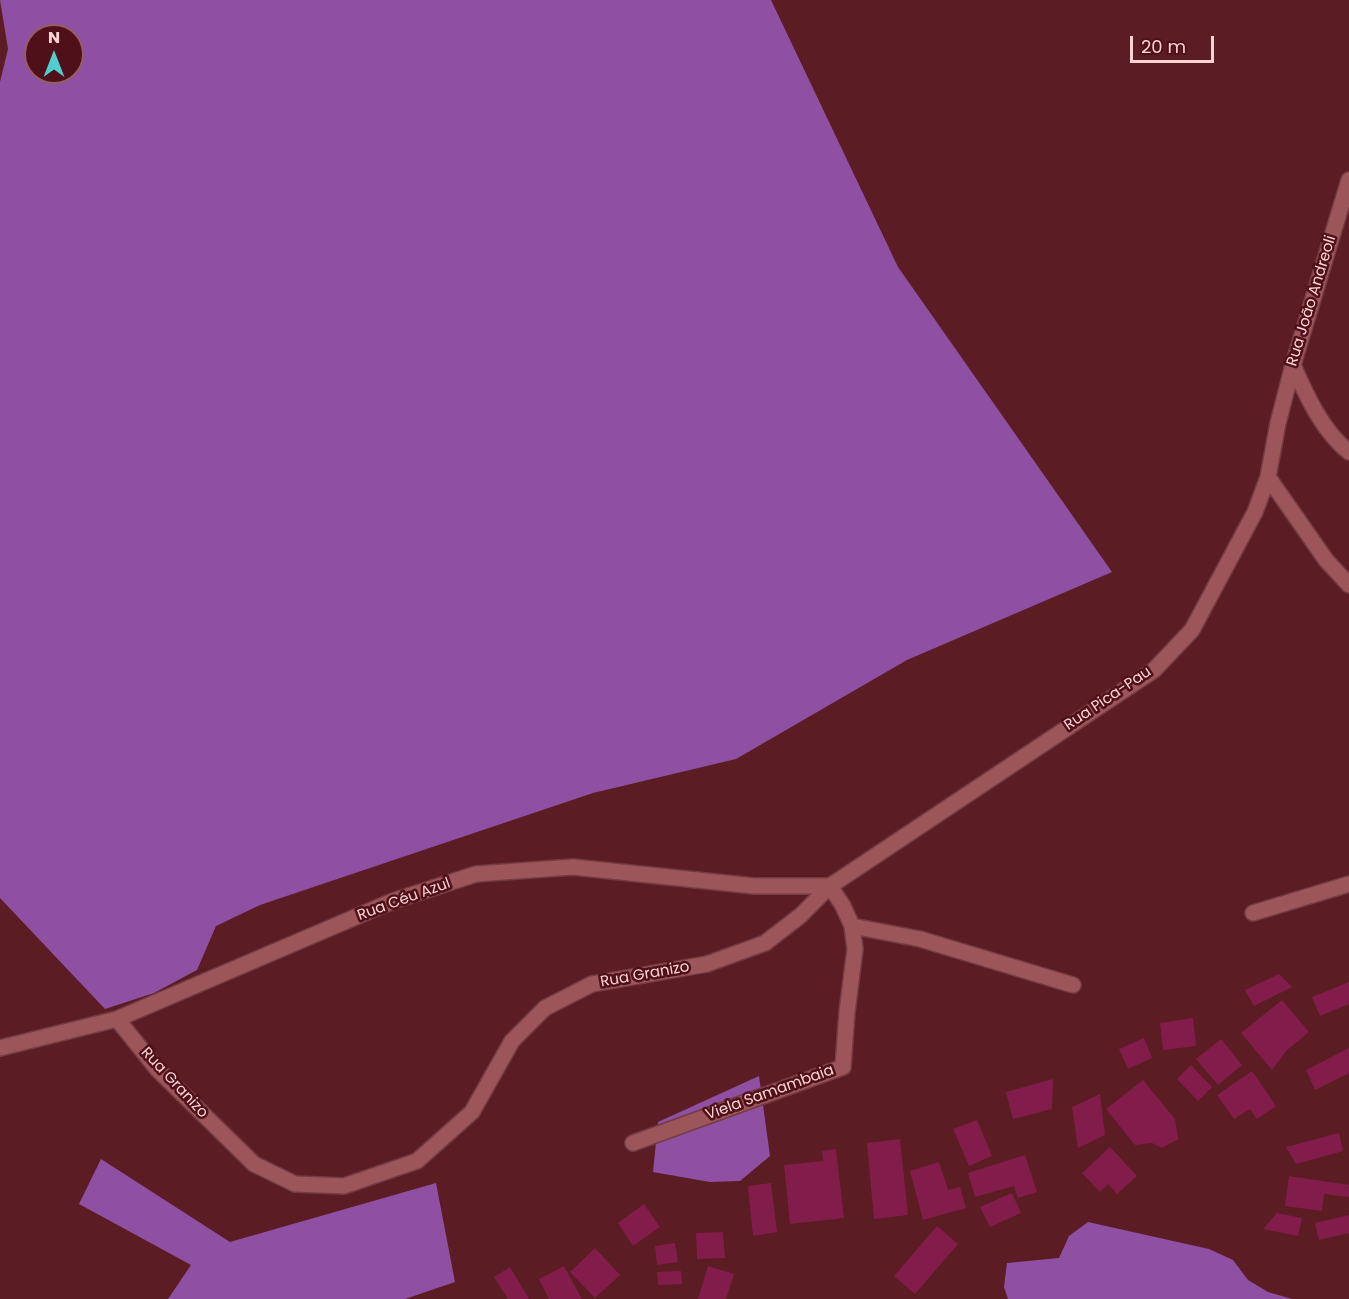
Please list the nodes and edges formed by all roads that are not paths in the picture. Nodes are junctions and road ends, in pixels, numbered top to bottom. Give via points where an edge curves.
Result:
1 (1349, 180) edge
2 (1293, 365) junction
3 (1278, 423) joint
4 (1349, 452) edge
5 (1268, 477) junction
6 (1349, 585) edge
7 (1349, 884) edge
8 (830, 886) junction
9 (1253, 913) dead end
10 (852, 926) junction
11 (1073, 985) dead end
12 (117, 1019) junction
13 (0, 1048) edge
14 (633, 1143) dead end

1 - 2 street, Rua João Andreoli
2 - 3 street, Rua João Andreoli
2 - 4 street via 1320,418
3 - 5 street, Rua Pica-Pau
5 - 6 street via 1326,560
5 - 8 street, Rua Pica-Pau via 1255,512 1192,630 1154,670
7 - 9 street
8 - 10 street, Viela Samambaia
8 - 12 street, Rua Céu Azul via 754,886 573,867 477,874 393,901
8 - 12 street, Rua Granizo via 765,943 707,964 592,984 545,1008 512,1041 472,1112 425,1154 417,1161 344,1186 295,1184 254,1164 158,1070
10 - 11 street via 920,939
10 - 14 street, Viela Samambaia via 855,949 843,1067
12 - 13 street, Rua Céu Azul

